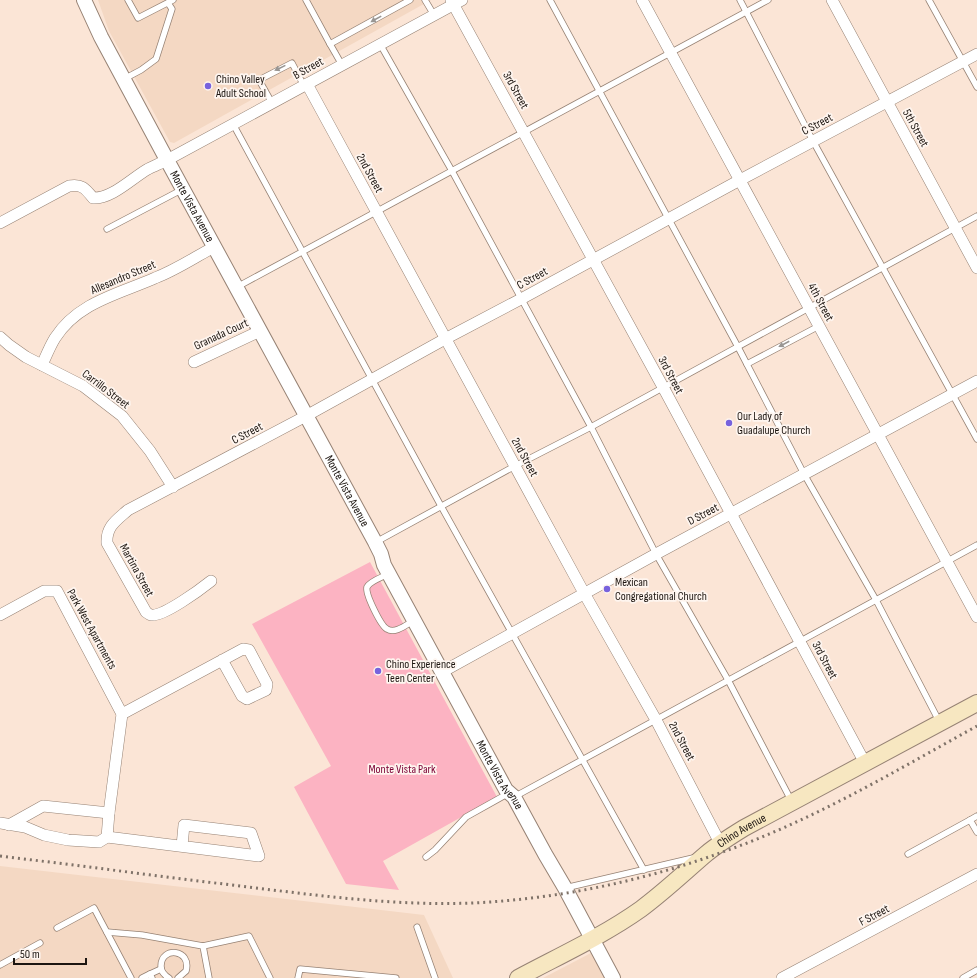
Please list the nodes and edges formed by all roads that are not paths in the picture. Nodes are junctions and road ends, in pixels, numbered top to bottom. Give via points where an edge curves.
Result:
1 (84, 0) edge
2 (128, 0) edge
3 (306, 0) edge
4 (410, 0) edge
5 (425, 0) edge
6 (550, 0) edge
7 (642, 0) edge
8 (740, 0) edge
9 (768, 0) edge
10 (832, 0) edge
11 (929, 0) edge
12 (170, 1) edge
13 (456, 1) edge
14 (746, 12) junction
15 (434, 15) junction
16 (330, 44) junction
17 (380, 44) junction
18 (671, 53) junction
19 (977, 54) edge
20 (963, 61) junction
21 (342, 65) junction
22 (124, 79) junction
23 (306, 85) junction
24 (977, 87) edge
25 (599, 91) junction
26 (886, 101) junction
27 (272, 103) junction
28 (234, 124) junction
29 (524, 132) junction
30 (813, 141) junction
31 (167, 160) junction
32 (452, 171) junction
33 (740, 180) junction
34 (183, 189) junction
35 (376, 211) junction
36 (977, 216) edge
37 (669, 219) junction
38 (1, 221) edge
39 (107, 228) dead end
40 (955, 228) junction
41 (214, 247) junction
42 (303, 252) junction
43 (593, 259) junction
44 (883, 268) junction
45 (977, 268) edge
46 (236, 287) junction
47 (521, 299) junction
48 (809, 307) junction
49 (819, 326) junction
50 (260, 331) junction
51 (0, 337) edge
52 (445, 339) junction
53 (738, 347) junction
54 (194, 362) dead end
55 (747, 364) junction
56 (42, 365) junction
57 (372, 378) junction
58 (977, 381) edge
59 (663, 387) junction
60 (952, 395) junction
61 (306, 416) junction
62 (591, 427) junction
63 (878, 435) junction
64 (977, 439) edge
65 (515, 466) junction
66 (804, 474) junction
67 (172, 487) junction
68 (441, 506) junction
69 (731, 514) junction
70 (106, 534) joint
71 (375, 542) junction
72 (977, 545) edge
73 (656, 554) junction
74 (947, 562) junction
75 (389, 573) junction
76 (211, 581) dead end
77 (584, 593) junction
78 (876, 600) junction
79 (0, 615) edge
80 (977, 617) edge
81 (414, 620) junction
82 (511, 633) junction
83 (800, 641) junction
84 (222, 660) junction
85 (442, 672) junction
86 (728, 680) junction
87 (977, 703) edge
88 (122, 714) junction
89 (656, 720) junction
90 (939, 723) junction
91 (583, 759) junction
92 (865, 763) junction
93 (512, 795) junction
94 (792, 802) junction
95 (109, 813) junction
96 (977, 816) edge
97 (970, 820) junction
98 (4, 824) edge
99 (977, 832) edge
100 (107, 837) junction
101 (720, 843) junction
102 (182, 846) junction
103 (706, 854) junction
104 (908, 854) dead end
105 (426, 857) dead end
106 (644, 870) junction
107 (977, 874) edge
108 (565, 888) junction
109 (417, 927) dead end
110 (57, 928) dead end
111 (107, 932) junction
112 (592, 939) junction
113 (40, 943) dead end
114 (203, 946) junction
115 (0, 965) edge
116 (161, 969) junction
117 (977, 970) edge
118 (333, 975) edge
119 (151, 976) edge
120 (131, 978) edge
121 (142, 978) edge
122 (169, 978) edge
123 (180, 978) edge
124 (209, 978) edge
125 (270, 978) edge
126 (298, 978) edge
127 (396, 978) edge
128 (435, 978) edge
129 (518, 978) edge
130 (613, 978) edge
131 (782, 978) edge
132 (963, 978) edge

1 - 22 street, Monte Vista Avenue
2 - 12 lane via 138,18
3 - 16 lane
4 -> 16 lane
5 - 15 lane
6 - 25 lane
7 - 18 street, 4th Street
8 - 14 lane
9 - 14 lane
10 - 26 street, 5th Street
11 - 20 lane
12 - 22 lane via 172,9 156,60
13 - 15 street, B Street
13 - 29 street, 3rd Street
14 - 18 lane
14 - 30 lane
15 - 17 street, B Street
16 - 21 lane
17 - 21 street, B Street
17 - 32 lane
18 - 25 lane
18 - 33 street, 4th Street
19 - 20 street, C Street
20 - 24 lane
20 - 26 street, C Street
21 - 23 street, B Street
22 - 31 street, Monte Vista Avenue
23 - 27 street, B Street
23 -> 27 lane via 292,63 276,70 259,80
23 - 35 street, 2nd Street
25 - 29 lane
25 - 37 lane
26 - 30 street, C Street
26 - 40 street, 5th Street
27 - 28 street, B Street
28 - 31 street, B Street
28 - 42 lane
29 - 32 lane
29 - 43 street, 3rd Street
30 - 33 street, C Street
30 - 44 lane
31 - 34 street, Monte Vista Avenue
31 - 38 street, B Street via 104,196 93,198 82,186 69,186
32 - 35 lane
32 - 47 lane
33 - 37 street, C Street
33 - 48 street, 4th Street
34 - 39 lane
34 - 41 street, Monte Vista Avenue
35 - 42 lane
35 - 52 street, 2nd Street
36 - 40 lane
37 - 43 street, C Street
37 - 53 lane
40 - 44 lane
40 - 45 street, 5th Street
41 - 46 street, Monte Vista Avenue
41 - 56 street, Allesandro Street via 156,278 86,307 64,326
42 - 46 lane
42 - 57 lane
43 - 47 street, C Street
43 - 59 street, 3rd Street
44 - 48 lane
44 - 60 lane
46 - 50 street, Monte Vista Avenue
47 - 52 street, C Street
47 - 62 lane
48 - 49 street, 4th Street
48 - 53 lane
49 -> 55 lane
49 - 63 street, 4th Street
50 - 54 street, Granada Court
50 - 61 street, Monte Vista Avenue
51 - 56 street, Carrillo Street
52 - 57 street, C Street
52 - 65 street, 2nd Street
53 - 55 lane
53 - 59 lane
55 - 66 lane
56 - 67 street, Carrillo Street via 83,386 122,416 150,451
57 - 61 street, C Street
57 - 68 lane
58 - 60 street, D Street
59 - 62 lane
59 - 69 street, 3rd Street
60 - 63 street, D Street
60 - 64 lane
61 - 67 street, C Street
61 - 71 street, Monte Vista Avenue
62 - 65 lane
62 - 73 lane
63 - 66 street, D Street
63 - 74 street, 4th Street
65 - 68 lane
65 - 77 street, 2nd Street
66 - 69 street, D Street
66 - 78 lane
67 - 70 street, C Street via 128,510 110,526
68 - 71 lane
68 - 82 lane
69 - 73 street, D Street
69 - 83 street, 3rd Street
70 - 76 street, Martina Street via 107,543 146,612 151,615 158,614 195,594
71 - 75 street, Monte Vista Avenue
72 - 74 lane
73 - 77 street, D Street
73 - 86 lane
74 - 78 lane
74 - 80 street, 4th Street
75 - 81 street, Monte Vista Avenue
75 - 81 lane via 367,587 369,599 387,629 393,630
77 - 82 street, D Street
77 - 89 street, 2nd Street
78 - 83 lane
78 - 90 lane
79 - 88 street, Park West Apartments via 44,591 56,591
81 - 85 street, Monte Vista Avenue
82 - 85 street, D Street
82 - 91 lane
83 - 86 lane
83 - 92 street, 3rd Street
84 - 84 street via 244,649 248,650 267,684 266,690 247,699 242,696
84 - 88 street
85 - 93 street, Monte Vista Avenue via 506,790
86 - 89 lane
86 - 94 lane
87 - 90 main road, Chino Avenue
88 - 95 street
89 - 91 lane
89 - 101 street, 2nd Street
90 - 92 main road, Chino Avenue
91 - 93 lane
91 - 106 lane
92 - 94 main road, Chino Avenue
93 - 105 lane via 466,817
93 - 108 street, Monte Vista Avenue
94 - 101 main road, Chino Avenue
95 - 98 street via 43,806
95 - 100 street
96 - 97 lane
97 - 99 lane
97 - 104 lane
98 - 100 street via 68,840 99,842
100 - 102 street
101 - 103 main road, Chino Avenue
102 - 102 street via 221,851 259,856 251,832 184,825
103 - 106 lane
103 - 112 main road, Chino Avenue via 640,910
106 - 108 lane
107 - 131 street, F Street
108 - 112 street, Monte Vista Avenue
109 - 128 lane
110 - 111 lane via 94,908
111 - 114 lane
111 - 120 lane
112 - 129 main road, Chino Avenue
112 - 130 street, Monte Vista Avenue
113 - 115 lane
114 - 124 lane
114 - 125 lane via 249,936
116 - 119 lane
116 - 122 lane
116 - 123 lane via 164,957 171,953 179,954 187,963 186,971
117 - 132 lane
118 - 126 lane via 300,970
118 - 127 lane
119 - 121 lane

